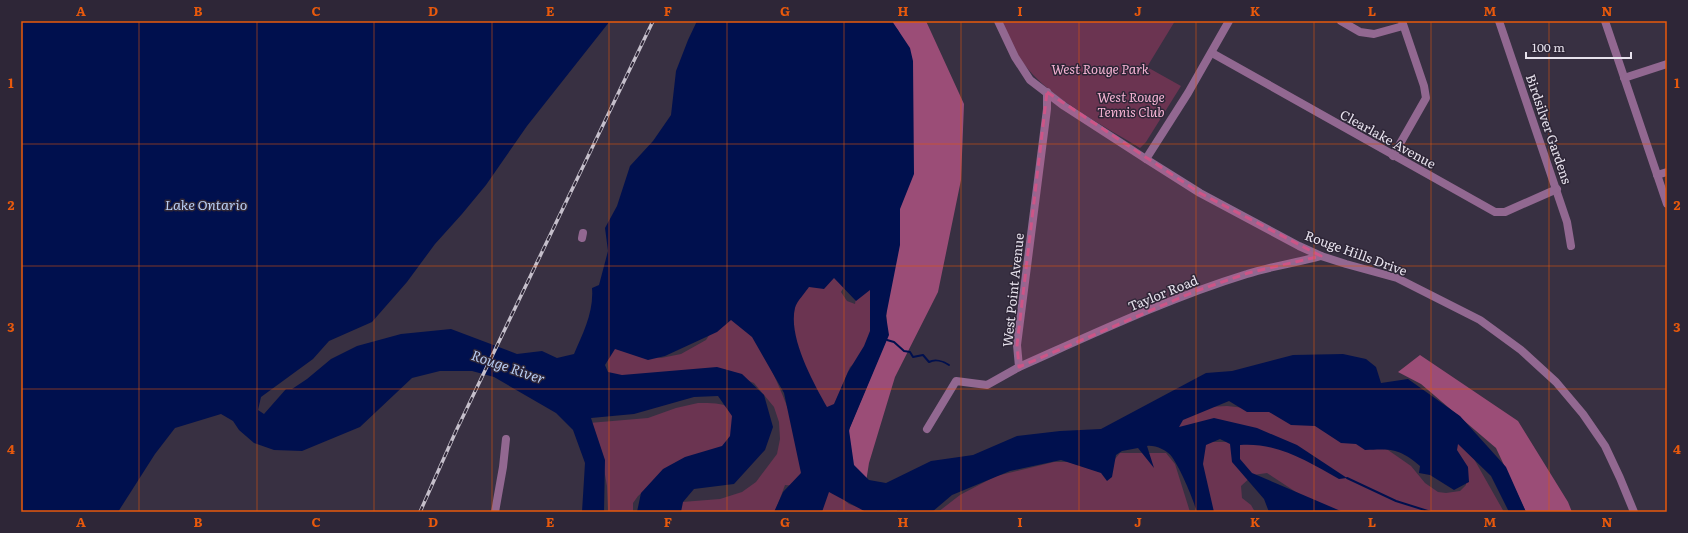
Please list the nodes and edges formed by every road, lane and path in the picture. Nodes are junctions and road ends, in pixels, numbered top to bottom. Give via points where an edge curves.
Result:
1 (998, 21) edge
2 (1229, 21) edge
3 (1341, 21) edge
4 (1499, 21) edge
5 (1605, 21) edge
6 (1402, 23) edge
7 (1212, 53) junction
8 (1667, 64) edge
9 (1624, 78) junction
10 (1047, 92) junction
11 (1393, 156) junction
12 (1146, 160) junction
13 (1667, 172) edge
14 (1657, 175) junction
15 (1557, 189) junction
16 (1667, 204) edge
17 (1571, 246) dead end
18 (1321, 256) junction
19 (1019, 368) junction
20 (927, 429) dead end
21 (506, 439) dead end
22 (495, 512) edge
23 (1634, 512) edge

1 - 10 street, Rouge Hills Drive via 1015,57 1030,80
2 - 7 street
3 - 6 street via 1360,32 1374,34
4 - 15 street, Birdsilver Gardens
5 - 9 street
6 - 11 street via 1426,98
7 - 11 street, Clearlake Avenue
7 - 12 street
8 - 9 street
9 - 14 street
10 - 12 street, Rouge Hills Drive
10 - 19 street, West Point Avenue via 1047,109 1017,345
11 - 15 street, Clearlake Avenue via 1495,212 1505,212
12 - 18 street, Rouge Hills Drive via 1200,193
13 - 14 street
14 - 16 street
15 - 17 street, Birdsilver Gardens
18 - 19 street, Taylor Road via 1248,273 1196,292
18 - 23 street, Rouge Hills Drive via 1397,278 1480,320 1521,350 1556,382 1583,414 1605,446
19 - 20 street via 987,385 956,381
21 - 22 street

